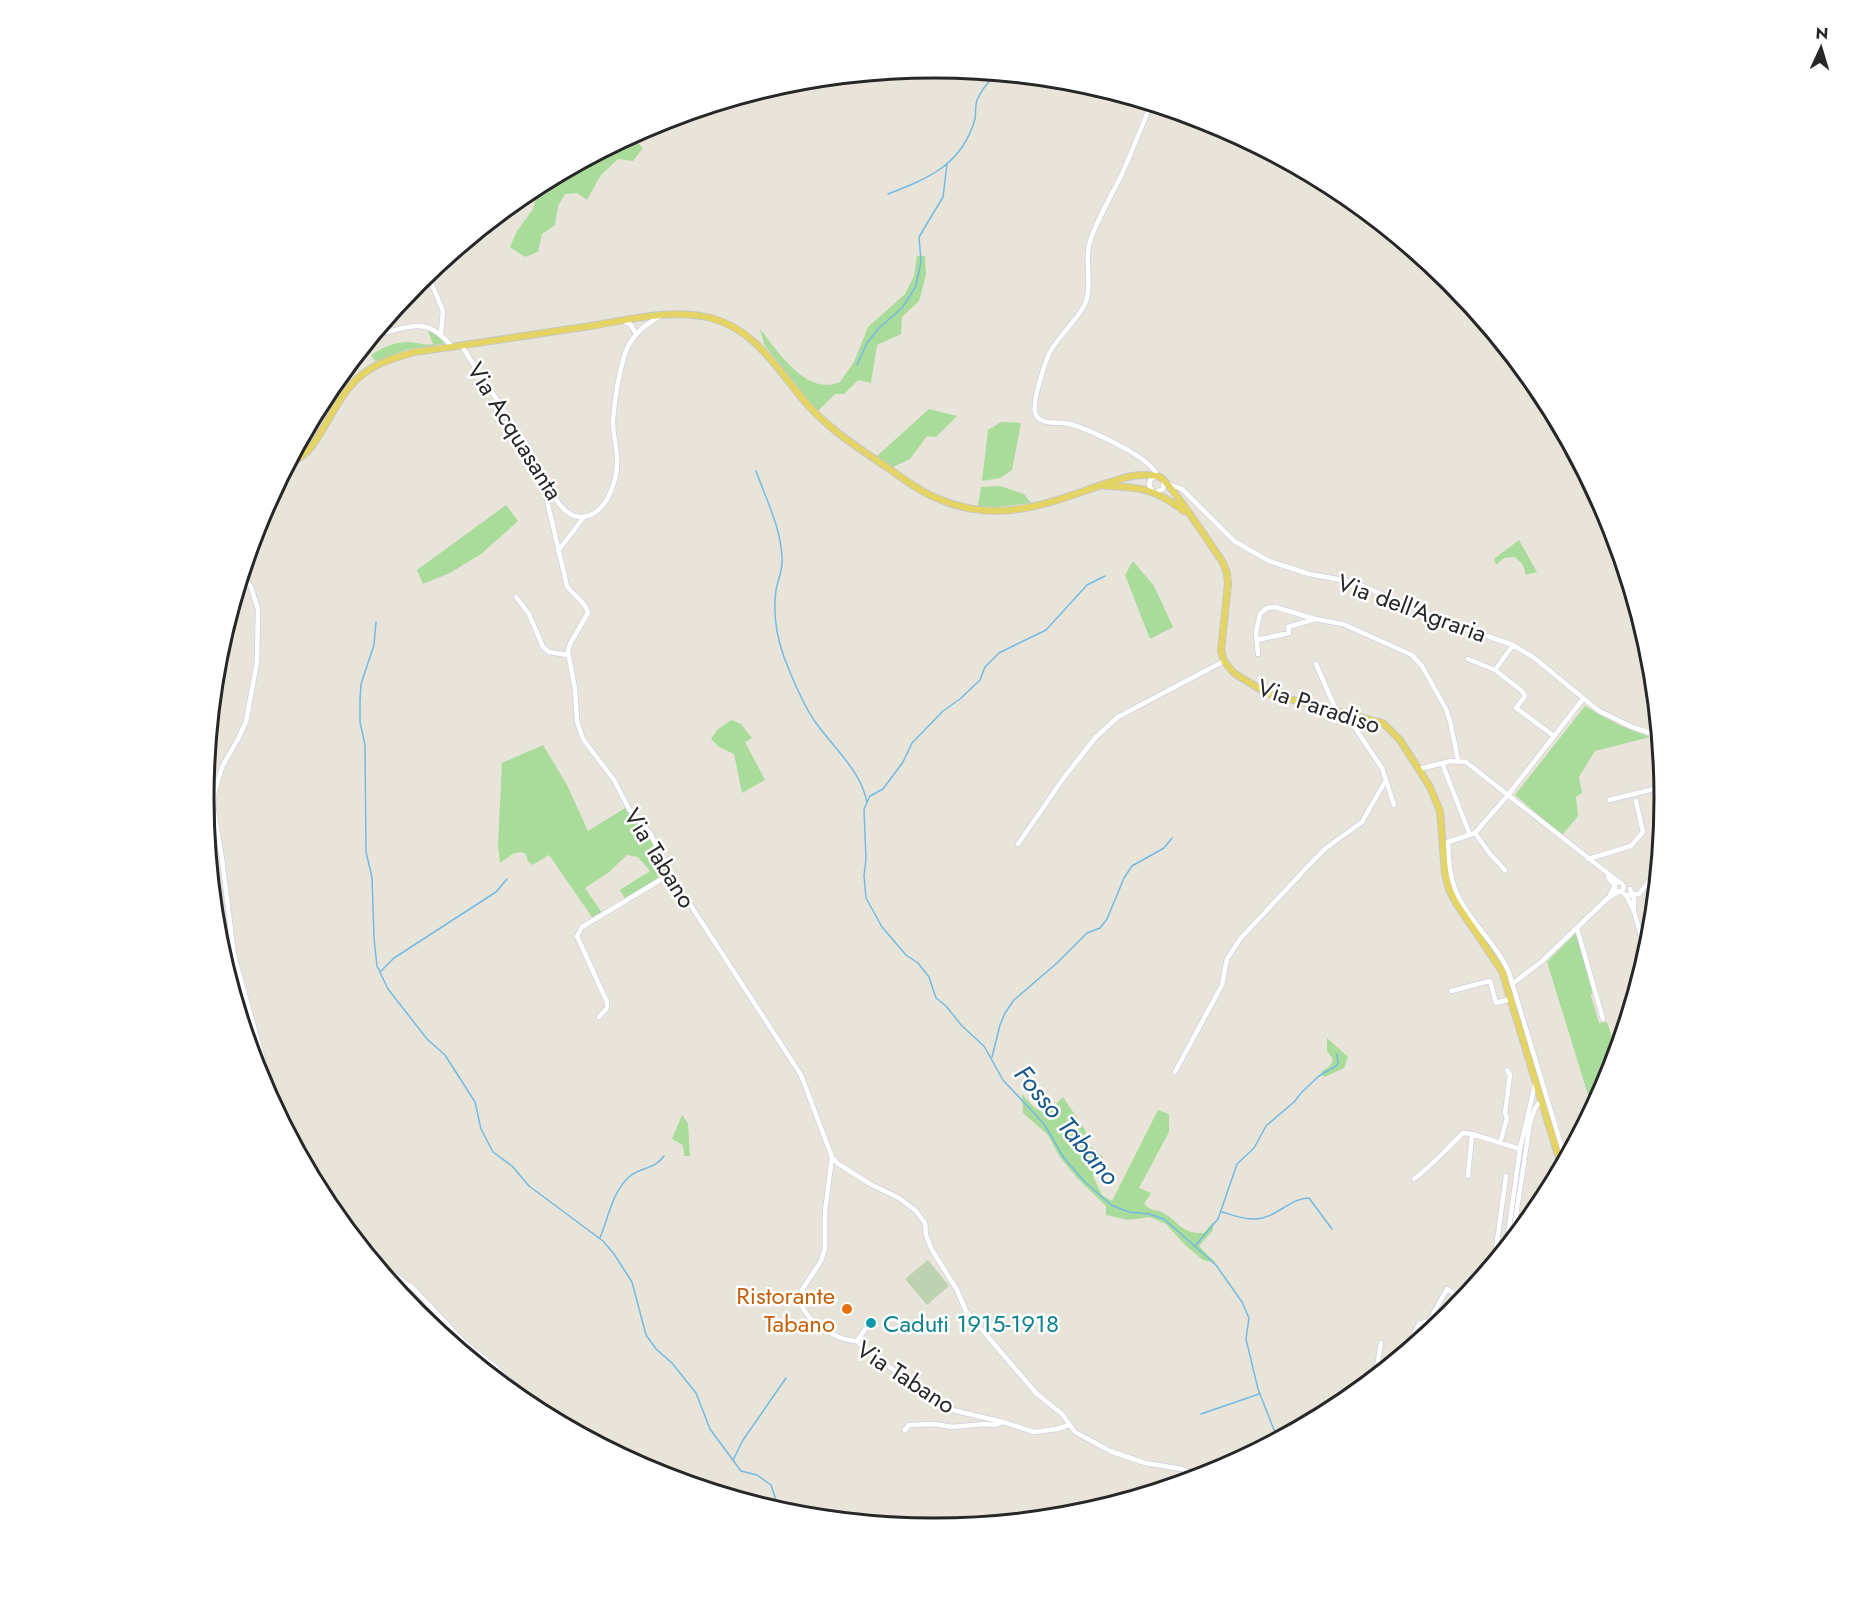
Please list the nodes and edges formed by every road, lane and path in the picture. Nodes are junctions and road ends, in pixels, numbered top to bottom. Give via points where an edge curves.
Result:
1 (1148, 111) edge
2 (432, 283) edge
3 (660, 316) junction
4 (639, 319) junction
5 (624, 321) junction
6 (637, 331) junction
7 (385, 332) edge
8 (441, 333) junction
9 (462, 346) junction
10 (452, 347) junction
11 (301, 457) edge
12 (1156, 477) junction
13 (546, 479) junction
14 (1165, 483) junction
15 (1102, 485) junction
16 (1154, 491) junction
17 (1189, 515) junction
18 (584, 517) junction
19 (558, 551) junction
20 (248, 581) edge
21 (516, 597) dead end
22 (1315, 620) junction
23 (1257, 640) junction
24 (1514, 645) junction
25 (1258, 654) dead end
26 (568, 655) junction
27 (1468, 659) dead end
28 (1224, 661) junction
29 (1316, 664) dead end
30 (1495, 670) junction
31 (1583, 699) junction
32 (1336, 710) junction
33 (1345, 713) junction
34 (1652, 734) edge
35 (1554, 736) junction
36 (1458, 760) junction
37 (1442, 763) junction
38 (1419, 769) junction
39 (1386, 780) junction
40 (1655, 789) edge
41 (214, 793) edge
42 (1508, 795) junction
43 (1609, 800) dead end
44 (1636, 801) dead end
45 (1394, 805) dead end
46 (215, 815) edge
47 (1473, 834) junction
48 (1018, 844) dead end
49 (1588, 859) junction
50 (1505, 870) dead end
51 (1602, 870) junction
52 (672, 873) junction
53 (1650, 880) edge
54 (1622, 884) junction
55 (1615, 886) junction
56 (1644, 887) junction
57 (1629, 889) junction
58 (1620, 891) junction
59 (1633, 895) junction
60 (1608, 898) junction
61 (1634, 911) junction
62 (1577, 928) junction
63 (1641, 937) edge
64 (1512, 984) junction
65 (1451, 991) dead end
66 (1511, 999) junction
67 (599, 1017) dead end
68 (1603, 1019) dead end
69 (262, 1056) edge
70 (1507, 1070) dead end
71 (1175, 1072) dead end
72 (1536, 1082) junction
73 (1541, 1101) junction
74 (1531, 1104) junction
75 (1545, 1114) junction
76 (1533, 1115) junction
77 (1472, 1134) junction
78 (1500, 1143) junction
79 (1520, 1149) junction
80 (1563, 1150) edge
81 (832, 1157) junction
82 (1559, 1158) edge
83 (1468, 1176) dead end
84 (1506, 1176) dead end
85 (1414, 1179) dead end
86 (1514, 1226) edge
87 (1508, 1234) edge
88 (1496, 1250) edge
89 (394, 1275) edge
90 (1456, 1295) edge
91 (868, 1325) dead end
92 (1411, 1339) edge
93 (857, 1341) junction
94 (1381, 1343) dead end
95 (1377, 1367) edge
96 (507, 1378) edge
97 (916, 1378) dead end
98 (913, 1383) junction
99 (1003, 1422) junction
100 (1069, 1425) junction
101 (905, 1430) dead end
102 (1189, 1472) edge

1 - 12 street via 1092,238 1086,300 1048,356 1034,406 1036,417 1041,420 1068,423 1109,440 1149,463 1156,470
2 - 8 street via 443,311
3 - 4 main road, Via Acquasanta
3 - 6 street, Via Acquasanta
3 - 15 main road, Via Acquasanta via 691,314 728,324 744,333 832,429 938,499 974,509 1006,510 1035,506
4 - 5 main road, Via Acquasanta
4 - 6 street, Via Acquasanta
5 - 6 street
5 - 9 main road, Via Acquasanta
6 - 18 street, Via Acquasanta via 622,365 613,422 616,473 600,509
7 - 8 street via 423,326
8 - 10 street, Via Acquasanta
9 - 10 main road, Via Acquasanta
9 - 13 street, Via Acquasanta
10 - 11 main road, Via Acquasanta via 394,358 364,373
12 - 14 main road
12 - 15 main road, Via Acquasanta via 1132,476
12 - 16 street via 1149,484
13 - 18 street, Via Acquasanta via 566,511
13 - 19 street via 543,483
14 - 16 street via 1163,489
14 - 17 main road
14 - 24 street, Via dell'Agraria via 1182,489 1234,541 1269,561 1353,582
15 - 16 main road, Via Acquasanta
16 - 17 main road
17 - 28 main road via 1227,573 1221,641
18 - 19 street
19 - 26 street via 567,586 586,606 588,614 570,644
20 - 41 street via 258,609 257,662 246,722 222,767
21 - 26 street via 529,614 543,647
22 - 23 street via 1288,627 1289,633
22 - 23 street via 1268,608 1257,622
22 - 36 street via 1343,624 1412,655 1446,709
23 - 25 street
24 - 30 street
24 - 31 street, Via dell'Agraria
26 - 52 street, Via Tabano via 583,740 614,780 629,809 650,833
27 - 30 street
28 - 32 main road, Via Paradiso via 1234,673 1266,693
28 - 48 street via 1118,717 1096,737
29 - 32 street
30 - 35 street via 1525,696 1516,708
31 - 34 street, Via dell'Agraria via 1599,711
31 - 35 street
32 - 33 main road, Via Paradiso
33 - 38 main road, Via Paradiso via 1389,727
33 - 39 street via 1375,756
35 - 42 street
36 - 37 street
36 - 42 street
37 - 38 street
37 - 47 street
38 - 66 main road, Via Paradiso via 1440,811 1449,889 1496,959
39 - 45 street
39 - 71 street via 1362,822 1326,848 1236,945 1227,959 1222,985
40 - 43 street
42 - 47 street
42 - 49 street
44 - 49 street via 1642,832 1631,846
46 - 69 street via 234,956
47 - 50 street
47 - 64 street via 1448,842 1450,871 1455,890 1499,955
49 - 51 street
51 - 54 street
51 - 55 street
52 - 67 street via 578,932 607,1002
52 - 81 street, Via Tabano via 801,1075
53 - 56 street
54 - 55 street
54 - 57 street
54 - 58 street
55 - 58 street
55 - 60 street
56 - 57 street
56 - 59 street
57 - 59 street
58 - 59 street
58 - 60 street
59 - 61 street
59 - 61 street
60 - 62 street
61 - 63 street
62 - 64 street
62 - 68 street
64 - 80 street
65 - 66 street via 1490,981 1496,1003
66 - 72 main road, Via Paradiso
70 - 78 street via 1507,1118
72 - 73 main road, Via Paradiso
72 - 74 street
73 - 74 street
73 - 75 main road, Via Paradiso
73 - 76 street
74 - 79 street
75 - 76 street
75 - 82 main road, Via Paradiso
76 - 86 street
77 - 78 street
77 - 83 street
77 - 85 street via 1463,1134
78 - 79 street
79 - 87 street
81 - 93 street, Via Tabano via 825,1248 799,1298 809,1317 831,1335
81 - 100 street via 916,1211 925,1223 932,1250 966,1311
84 - 88 street
89 - 96 street
90 - 92 street via 1447,1289 1429,1321 1419,1324
91 - 93 street
93 - 98 street, Via Tabano
94 - 95 street
97 - 98 street
98 - 99 street, Via Tabano via 956,1411
99 - 100 street, Via Tabano via 1034,1432
99 - 101 street via 952,1427 909,1425
100 - 102 street via 1110,1451

